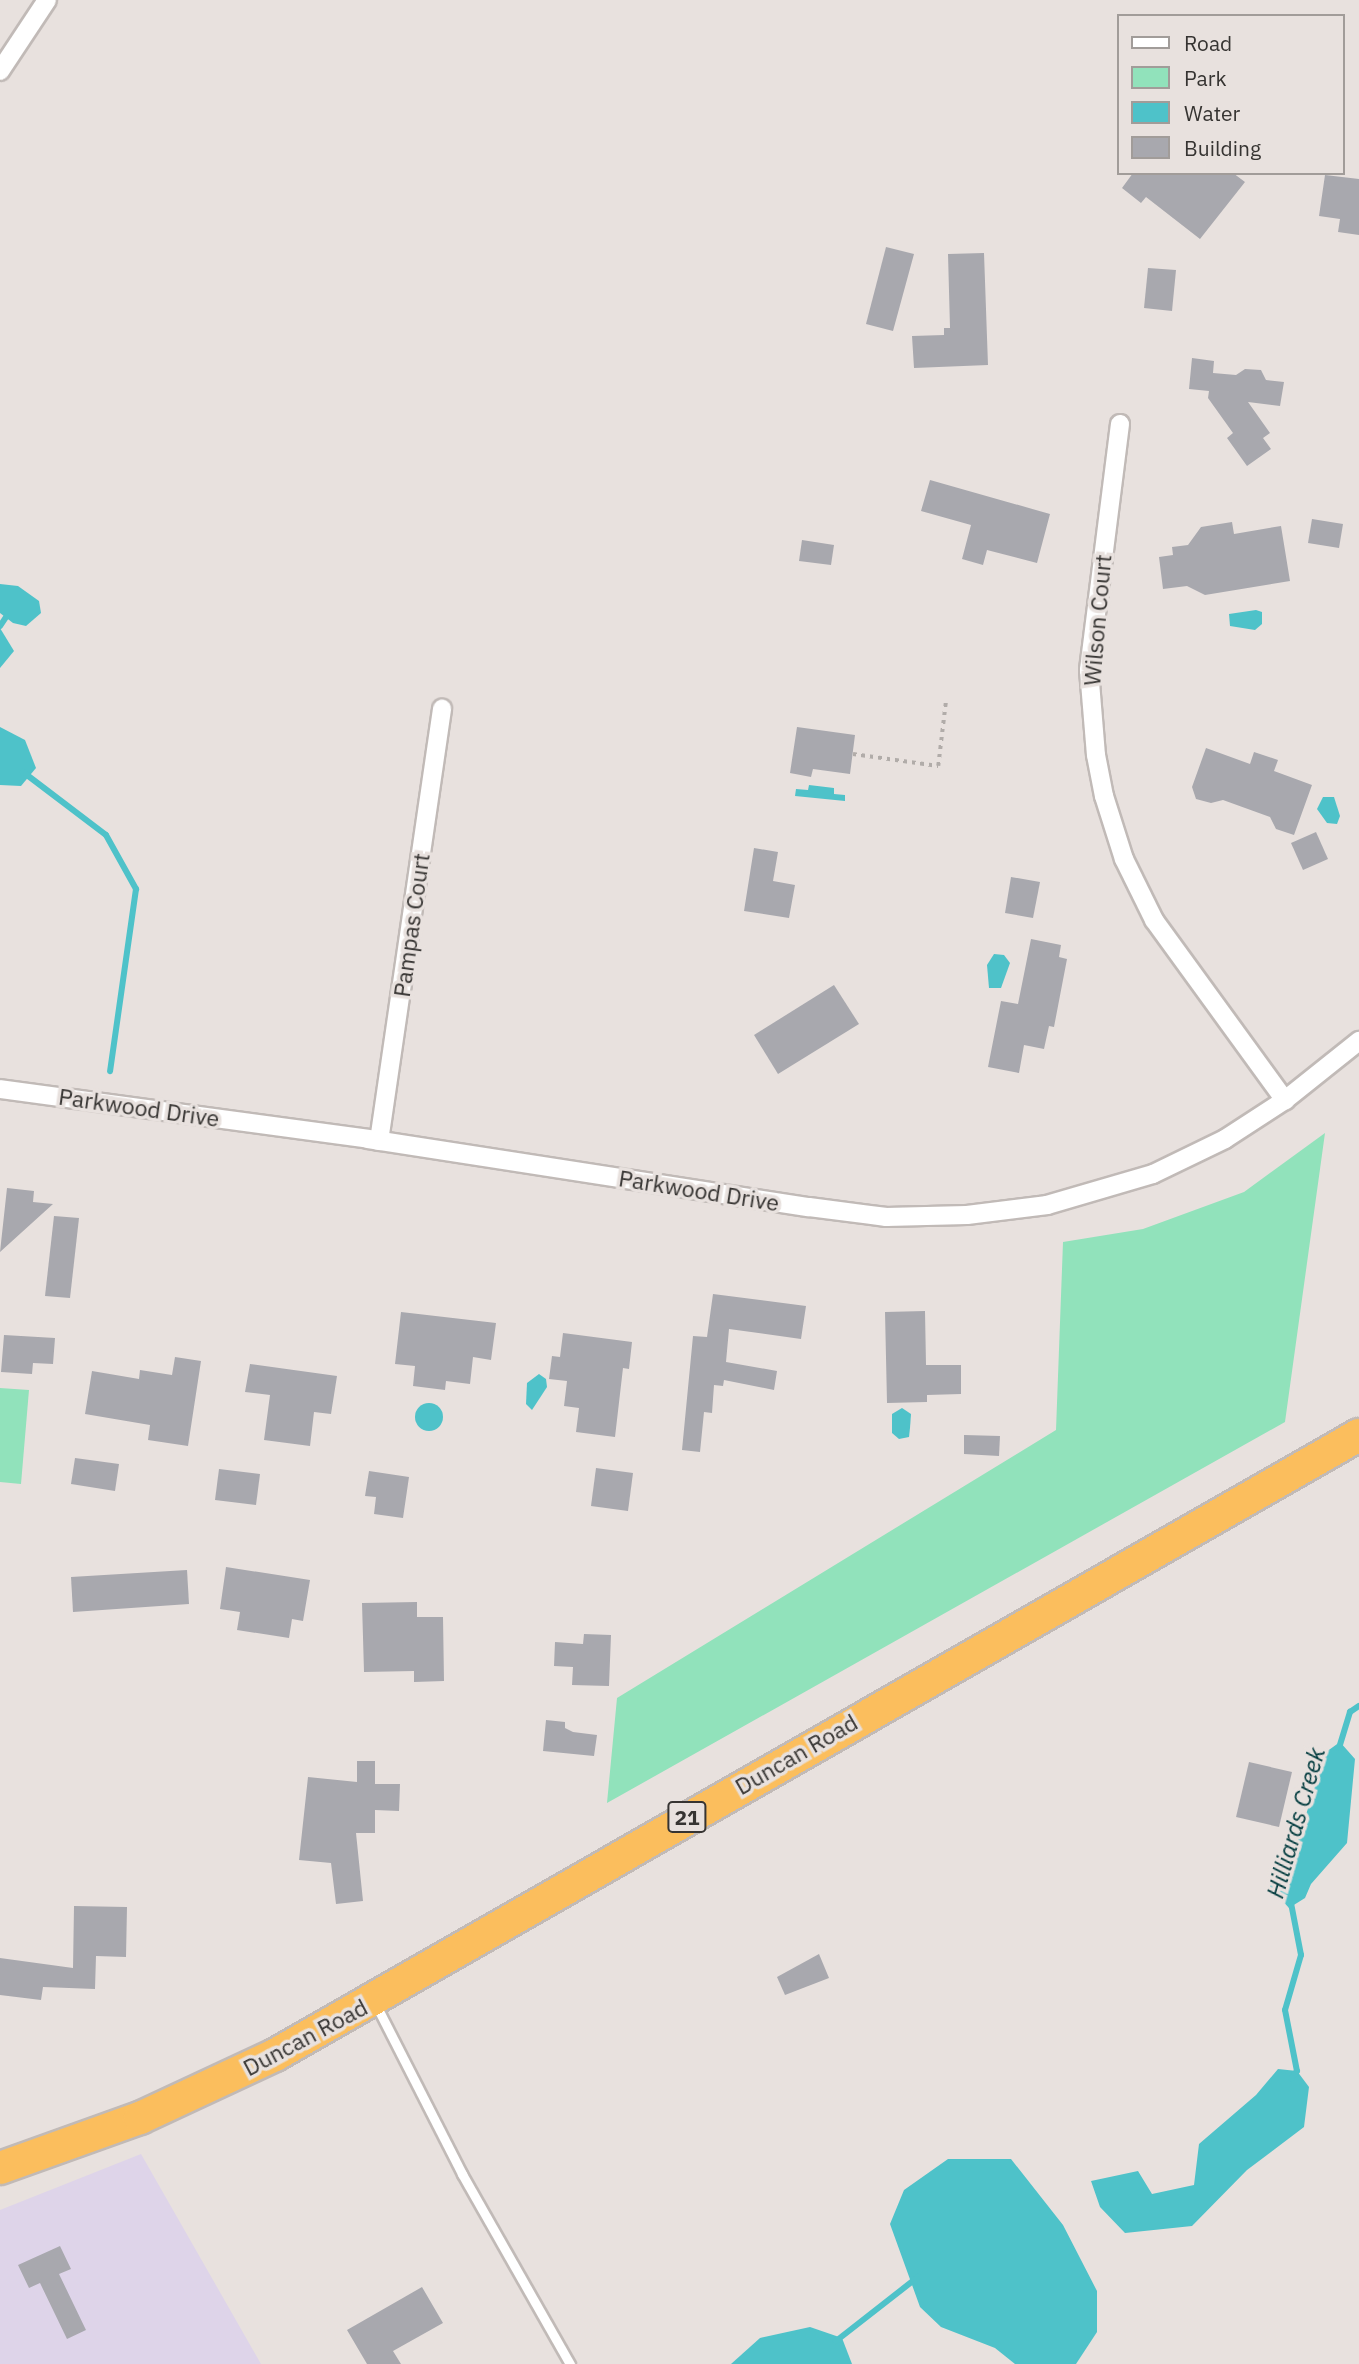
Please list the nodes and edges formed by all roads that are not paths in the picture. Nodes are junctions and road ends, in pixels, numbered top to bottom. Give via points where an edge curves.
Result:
1 (47, 0) edge
2 (0, 71) edge
3 (1120, 424) dead end
4 (442, 709) dead end
5 (1359, 1041) edge
6 (0, 1089) edge
7 (1285, 1100) junction
8 (379, 1141) junction
9 (1359, 1435) edge
10 (374, 2000) junction
11 (0, 2168) edge
12 (570, 2364) edge

1 - 2 street
3 - 7 street, Wilson Court via 1089,670 1104,796 1124,859 1154,920
4 - 8 street, Pampas Court
5 - 7 street, Parkwood Drive
6 - 8 street, Parkwood Drive
7 - 8 street, Parkwood Drive via 1225,1139 1153,1174 1047,1205 967,1215 886,1217
9 - 10 highway, Duncan Road / 21 via 597,1868
10 - 11 highway, Duncan Road / 21 via 275,2055 151,2113
10 - 12 lane via 462,2174

